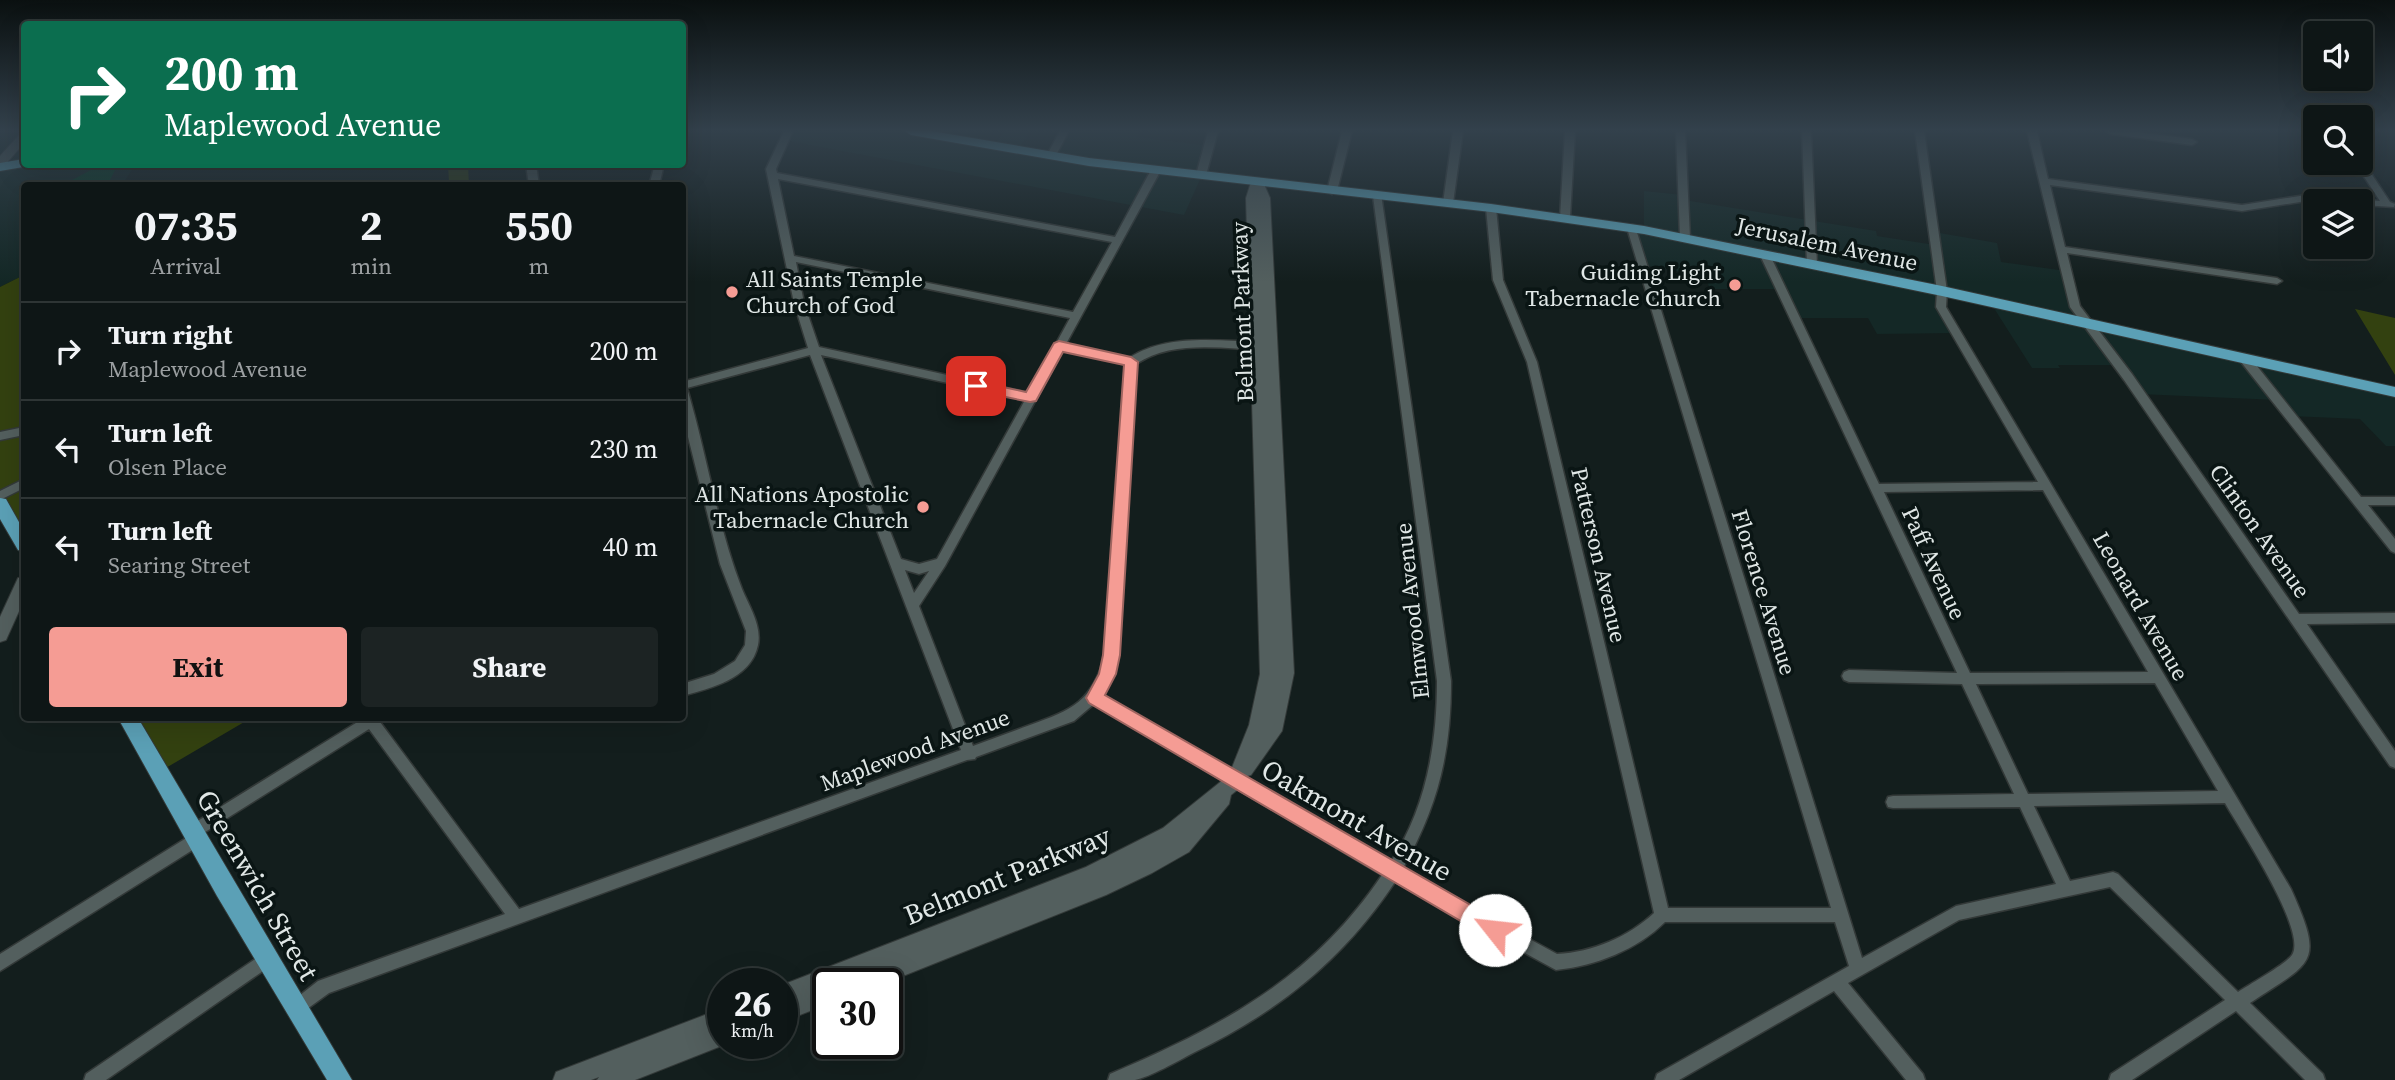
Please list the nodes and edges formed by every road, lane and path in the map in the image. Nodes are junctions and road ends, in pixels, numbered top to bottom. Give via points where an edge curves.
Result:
1 (773, 181) edge
2 (806, 181) edge
3 (1150, 181) edge
4 (1252, 181) edge
5 (1334, 181) edge
6 (1451, 181) edge
7 (1567, 181) edge
8 (1682, 181) edge
9 (1808, 181) edge
10 (1927, 181) edge
11 (2044, 181) edge
12 (2047, 181) edge
13 (2374, 181) edge
14 (1257, 182) junction
15 (1332, 191) junction
16 (1378, 195) junction
17 (2303, 198) edge
18 (1448, 203) junction
19 (2373, 203) edge
20 (2391, 205) edge
21 (1491, 208) junction
22 (1565, 218) junction
23 (1632, 228) junction
24 (1685, 238) junction
25 (1117, 240) junction
26 (2061, 249) junction
27 (1765, 255) junction
28 (789, 258) junction
29 (1812, 265) junction
30 (2277, 281) dead end
31 (1942, 291) junction
32 (1076, 316) junction
33 (2089, 323) junction
34 (1059, 346) junction
35 (1263, 346) junction
36 (814, 350) junction
37 (2245, 359) junction
38 (1131, 362) junction
39 (686, 386) edge
40 (2395, 392) edge
41 (1030, 397) junction
42 (686, 403) edge
43 (21, 432) edge
44 (0, 436) edge
45 (21, 486) edge
46 (2046, 486) junction
47 (1875, 488) junction
48 (0, 496) edge
49 (2395, 500) edge
50 (2358, 501) junction
51 (0, 504) edge
52 (21, 540) edge
53 (2395, 548) edge
54 (896, 563) junction
55 (942, 563) junction
56 (21, 587) edge
57 (912, 606) junction
58 (5, 610) edge
59 (2395, 618) edge
60 (2295, 619) junction
61 (0, 635) edge
62 (1849, 676) dead end
63 (2158, 677) junction
64 (1965, 679) junction
65 (686, 689) edge
66 (1095, 698) junction
67 (130, 721) edge
68 (370, 721) edge
69 (374, 721) edge
70 (970, 755) junction
71 (2395, 762) edge
72 (1236, 779) junction
73 (2229, 797) junction
74 (2023, 800) junction
75 (1894, 802) dead end
76 (195, 835) junction
77 (1393, 873) junction
78 (2066, 890) junction
79 (1662, 915) junction
80 (1839, 915) junction
81 (517, 918) junction
82 (2304, 945) joint
83 (267, 960) junction
84 (888, 962) junction
85 (0, 963) edge
86 (879, 968) edge
87 (1857, 968) junction
88 (1837, 982) junction
89 (798, 990) edge
90 (2238, 1001) junction
91 (296, 1009) junction
92 (707, 1028) edge
93 (707, 1037) edge
94 (691, 1039) junction
95 (92, 1080) edge
96 (340, 1080) edge
97 (564, 1080) edge
98 (608, 1080) edge
99 (1115, 1080) edge
100 (1663, 1080) edge
101 (1917, 1080) edge
102 (2117, 1080) edge
103 (2317, 1080) edge

1 - 28 street
2 - 25 street
3 - 25 street
4 - 14 main road, Jerusalem Avenue
5 - 15 street
6 - 18 street
7 - 22 street
8 - 24 street
9 - 29 street
10 - 31 street, Leonard Avenue
11 - 26 street, Clinton Avenue
12 - 17 street via 2242,208
13 - 20 street
14 - 15 main road, Jerusalem Avenue
14 - 35 street, Belmont Parkway via 1264,198 1260,257
15 - 16 main road, Jerusalem Avenue
16 - 18 main road, Jerusalem Avenue
16 - 77 street, Elmwood Avenue via 1444,681 1442,741 1431,789
18 - 21 main road, Jerusalem Avenue
19 - 20 street
21 - 22 main road, Jerusalem Avenue
21 - 79 street, Patterson Avenue via 1497,280 1532,362
22 - 23 main road, Jerusalem Avenue
23 - 24 main road, Jerusalem Avenue
23 - 80 street, Florence Avenue
24 - 27 main road, Jerusalem Avenue
25 - 32 street
26 - 30 street
26 - 33 street, Clinton Avenue via 2075,307
27 - 29 main road, Jerusalem Avenue
27 - 47 street, Paff Avenue
28 - 32 street
28 - 36 street
29 - 31 main road, Jerusalem Avenue
31 - 33 main road, Jerusalem Avenue
31 - 46 street, Leonard Avenue via 1941,307
32 - 34 street
33 - 37 main road, Jerusalem Avenue
33 - 60 street, Clinton Avenue
34 - 38 street
34 - 41 street
35 - 38 street via 1167,346 1146,351
35 - 72 street, Belmont Parkway via 1274,613 1285,673 1273,731
36 - 39 street
36 - 41 street
36 - 54 street
37 - 40 main road, Jerusalem Avenue
37 - 50 street
38 - 66 street via 1112,655
41 - 55 street
42 - 65 street via 726,564 752,631 746,658 735,670 714,682
43 - 44 street
45 - 48 street
46 - 47 street
46 - 63 street, Leonard Avenue
47 - 64 street, Paff Avenue
49 - 50 street
50 - 53 street
51 - 52 main road
54 - 55 street via 919,569
54 - 57 street
55 - 57 street
56 - 58 street
57 - 70 street
58 - 61 street
59 - 60 street
60 - 71 street, Clinton Avenue
62 - 64 street
63 - 64 street
63 - 73 street, Leonard Avenue
64 - 74 street, Paff Avenue
66 - 70 street, Maplewood Avenue via 1057,723
66 - 72 street, Oakmont Avenue
67 - 76 main road, Greenwich Street
68 - 76 street
69 - 81 street
70 - 81 street, Maplewood Avenue
72 - 77 street, Oakmont Avenue
72 - 84 street, Belmont Parkway via 1170,834 1096,881
73 - 74 street
73 - 82 street, Leonard Avenue via 2286,894
74 - 75 street
74 - 78 street, Paff Avenue
76 - 83 main road, Greenwich Street
76 - 85 street
77 - 79 street, Oakmont Avenue via 1556,962 1575,962 1648,930
77 - 99 street, Elmwood Avenue via 1370,906 1306,973 1242,1019
78 - 87 street via 1955,913
78 - 90 street via 2113,879
79 - 80 street
80 - 87 street, Florence Avenue
81 - 91 street, Maplewood Avenue via 324,987
82 - 90 street via 2296,963
83 - 91 main road, Greenwich Street
83 - 95 street
84 - 86 street, Belmont Parkway
84 - 89 street, Belmont Parkway
87 - 88 street
88 - 100 street
88 - 101 street
90 - 102 street
90 - 103 street
91 - 96 main road, Greenwich Street
92 - 94 street
93 - 94 street
94 - 97 street
94 - 98 street

